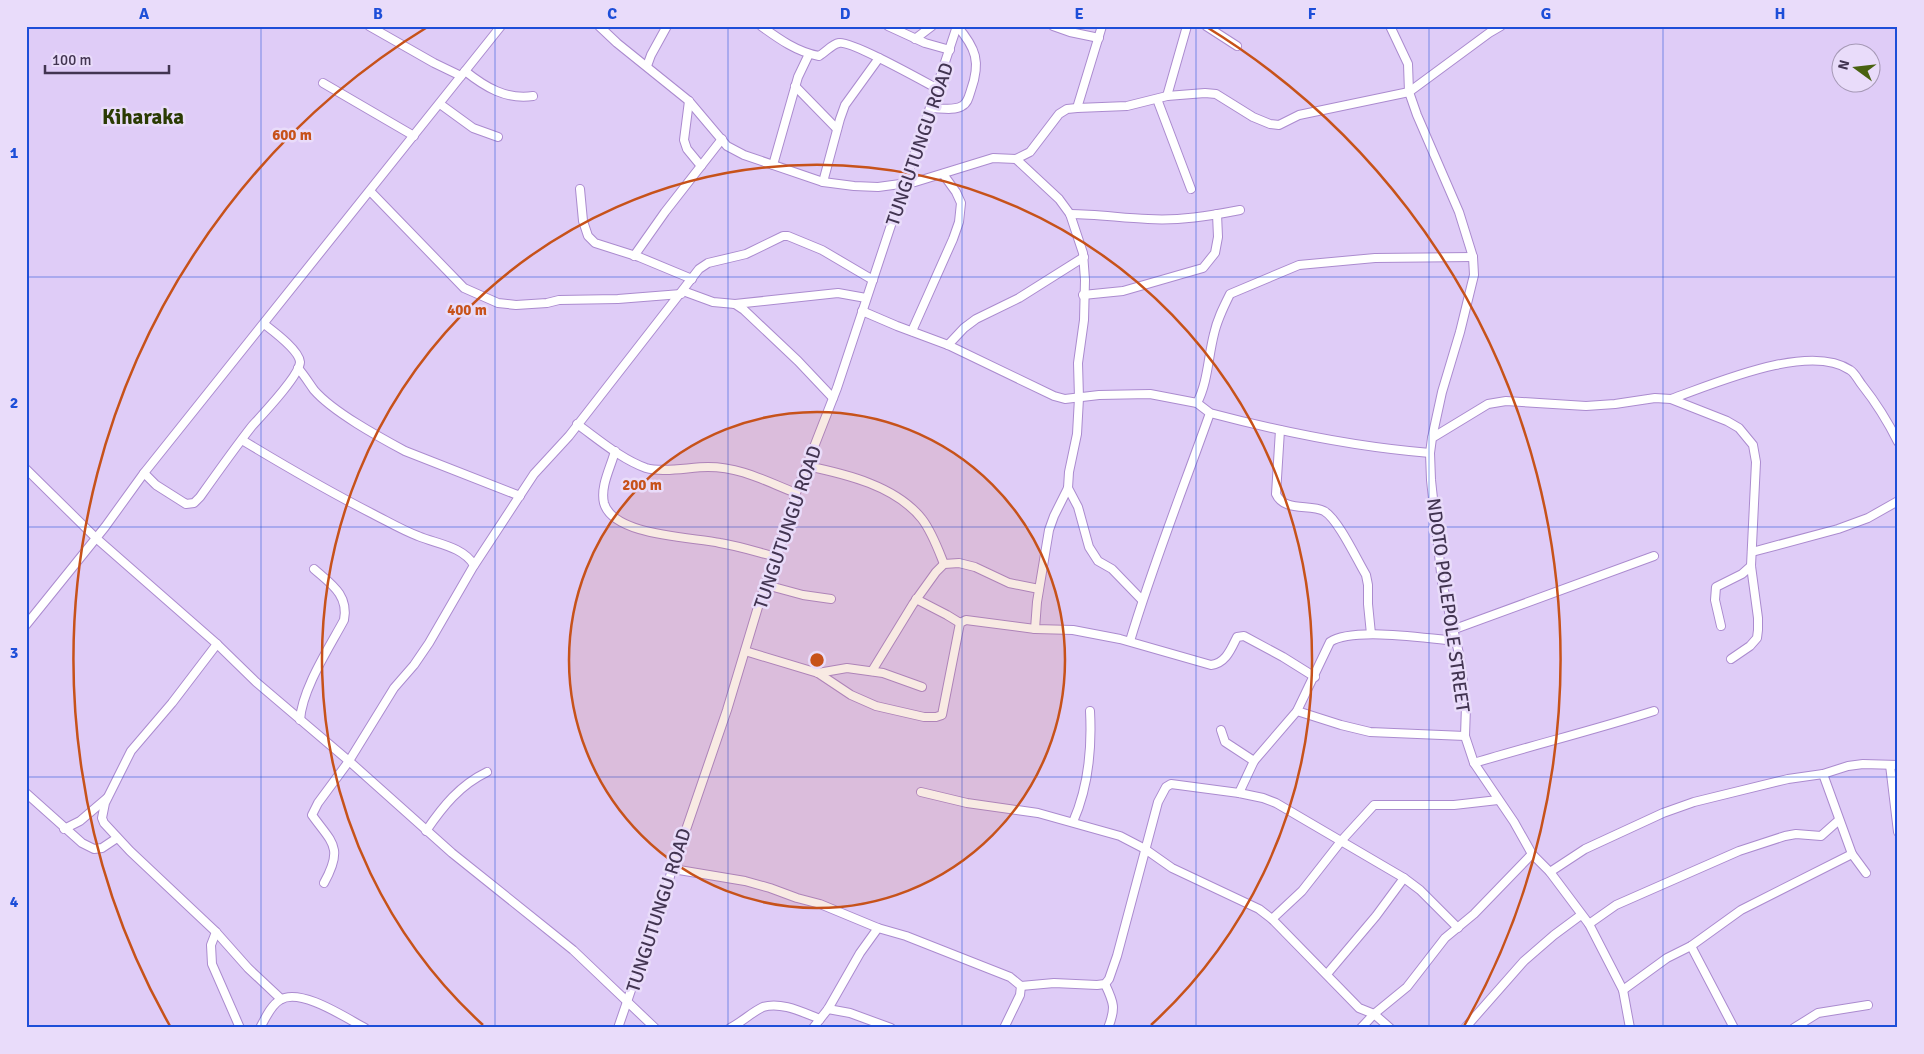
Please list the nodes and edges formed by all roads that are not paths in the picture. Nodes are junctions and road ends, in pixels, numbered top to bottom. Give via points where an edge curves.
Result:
1 (369, 26) edge
2 (501, 26) edge
3 (599, 26) edge
4 (667, 26) edge
5 (761, 26) edge
6 (888, 26) edge
7 (932, 26) edge
8 (957, 26) edge
9 (1053, 26) edge
10 (1102, 26) edge
11 (1187, 26) edge
12 (1206, 26) edge
13 (1390, 26) edge
14 (1501, 26) edge
15 (1099, 38) junction
16 (915, 39) junction
17 (1238, 46) dead end
18 (950, 50) junction
19 (808, 54) junction
20 (879, 58) junction
21 (647, 66) junction
22 (463, 73) junction
23 (323, 82) dead end
24 (795, 86) junction
25 (938, 88) junction
26 (1409, 92) junction
27 (533, 96) dead end
28 (1167, 96) junction
29 (1157, 99) junction
30 (690, 101) junction
31 (440, 104) junction
32 (931, 108) junction
33 (1077, 108) junction
34 (837, 129) junction
35 (414, 136) junction
36 (498, 137) dead end
37 (722, 139) junction
38 (1016, 159) junction
39 (773, 165) junction
40 (701, 166) junction
41 (943, 174) junction
42 (823, 182) junction
43 (904, 183) junction
44 (580, 189) dead end
45 (1191, 189) dead end
46 (370, 191) junction
47 (1240, 210) dead end
48 (1070, 214) junction
49 (1217, 214) junction
50 (634, 256) junction
51 (1084, 257) junction
52 (1473, 257) junction
53 (692, 279) junction
54 (873, 280) junction
55 (682, 292) junction
56 (1083, 295) junction
57 (866, 298) junction
58 (735, 304) junction
59 (862, 311) junction
60 (264, 324) junction
61 (912, 331) junction
62 (948, 345) junction
63 (298, 368) junction
64 (834, 398) junction
65 (1079, 398) junction
66 (1671, 399) junction
67 (1197, 403) junction
68 (1210, 413) junction
69 (577, 424) junction
70 (1280, 430) junction
71 (1432, 438) junction
72 (242, 440) junction
73 (1898, 442) edge
74 (615, 451) junction
75 (1430, 453) junction
76 (807, 466) junction
77 (26, 469) edge
78 (144, 474) junction
79 (1068, 488) junction
80 (796, 493) junction
81 (520, 496) junction
82 (1898, 502) edge
83 (96, 538) junction
84 (1752, 552) junction
85 (1654, 556) dead end
86 (776, 557) junction
87 (944, 564) junction
88 (474, 565) junction
89 (1752, 566) junction
90 (314, 569) dead end
91 (766, 585) junction
92 (1040, 588) junction
93 (831, 599) dead end
94 (916, 599) junction
95 (1142, 600) junction
96 (960, 624) junction
97 (26, 625) edge
98 (1721, 626) dead end
99 (1035, 629) junction
100 (1452, 630) junction
101 (1372, 634) junction
102 (1130, 641) junction
103 (1455, 641) junction
104 (217, 644) junction
105 (746, 651) junction
106 (1731, 659) dead end
107 (872, 671) junction
108 (818, 673) junction
109 (1315, 676) junction
110 (922, 687) dead end
111 (1090, 711) dead end
112 (1297, 711) junction
113 (1654, 711) dead end
114 (300, 720) junction
115 (1221, 730) dead end
116 (1465, 736) junction
117 (350, 761) junction
118 (1254, 761) junction
119 (1474, 763) junction
120 (1894, 765) edge
121 (487, 772) dead end
122 (1823, 774) junction
123 (921, 792) dead end
124 (26, 793) edge
125 (1239, 793) junction
126 (107, 797) junction
127 (1498, 800) junction
128 (1839, 820) junction
129 (1073, 822) junction
130 (64, 829) junction
131 (426, 831) junction
132 (1898, 832) edge
133 (117, 838) junction
134 (1342, 840) junction
135 (1145, 849) junction
136 (1532, 854) junction
137 (1852, 854) junction
138 (673, 869) junction
139 (1550, 872) junction
140 (1866, 873) dead end
141 (1404, 878) junction
142 (324, 883) dead end
143 (1581, 915) junction
144 (1272, 919) junction
145 (1589, 924) junction
146 (878, 928) junction
147 (1458, 928) junction
148 (216, 932) junction
149 (1691, 946) junction
150 (1327, 974) junction
151 (1105, 984) junction
152 (1021, 986) junction
153 (1623, 990) junction
154 (282, 998) junction
155 (627, 1001) junction
156 (1868, 1005) dead end
157 (828, 1009) junction
158 (1374, 1014) junction
159 (820, 1019) junction
160 (240, 1028) edge
161 (260, 1028) edge
162 (365, 1028) edge
163 (618, 1028) edge
164 (655, 1028) edge
165 (730, 1028) edge
166 (813, 1028) edge
167 (891, 1028) edge
168 (1004, 1028) edge
169 (1108, 1028) edge
170 (1361, 1028) edge
171 (1390, 1028) edge
172 (1465, 1028) edge
173 (1630, 1028) edge
174 (1734, 1028) edge
175 (1794, 1028) edge

1 - 22 street via 434,63
2 - 22 street
3 - 21 street
4 - 21 street
5 - 19 street
6 - 16 street
7 - 16 street
8 - 18 street, TUNGUTUNGU ROAD
8 - 32 street via 969,40 977,58 975,79 967,102 960,107
9 - 15 street
10 - 15 street
11 - 28 street
12 - 17 street
13 - 26 street, NDOTO POLEPOLE STREET via 1408,64
14 - 26 street
15 - 33 street
16 - 18 street
18 - 25 street, TUNGUTUNGU ROAD
19 - 20 street via 819,56 843,42
19 - 24 street
20 - 25 street
20 - 34 street via 845,105
21 - 30 street
22 - 27 street via 505,96
22 - 31 street
23 - 35 street
24 - 34 street
24 - 39 street
25 - 32 street, TUNGUTUNGU ROAD
26 - 28 street via 1299,115 1279,125 1253,117 1216,94
26 - 52 street, NDOTO POLEPOLE STREET via 1459,212
28 - 29 street
29 - 33 street via 1127,106
29 - 45 street
30 - 37 street
30 - 40 street via 684,140
31 - 35 street
31 - 36 street via 473,128
32 - 43 street, TUNGUTUNGU ROAD
33 - 38 street via 1060,114 1030,152
34 - 42 street
35 - 46 street
37 - 39 street via 727,146 744,155
37 - 40 street
38 - 41 street via 994,158
38 - 48 street via 1059,199
39 - 42 street
40 - 50 street
41 - 43 street
41 - 61 street via 961,203 959,222
42 - 43 street via 878,187
43 - 54 street, TUNGUTUNGU ROAD
44 - 50 street via 588,236 595,243
46 - 55 street via 464,288 498,303 618,299
46 - 60 street
47 - 49 street
48 - 49 street via 1148,220
48 - 51 street
49 - 56 street via 1215,253 1203,268 1124,291
50 - 53 street
51 - 56 street
51 - 62 street via 1019,298 976,319
52 - 67 street via 1375,258 1299,265 1241,288 1230,294 1219,316 1203,392
52 - 71 street, NDOTO POLEPOLE STREET via 1474,275
53 - 54 street via 708,263 746,254 788,236 822,250
53 - 55 street
54 - 57 street, TUNGUTUNGU ROAD
55 - 58 street via 706,300
55 - 69 street
56 - 65 street
57 - 58 street via 838,293
57 - 59 street, TUNGUTUNGU ROAD
58 - 64 street
59 - 61 street
59 - 64 street, TUNGUTUNGU ROAD
60 - 63 street via 297,354
60 - 78 street
61 - 62 street
62 - 65 street via 1054,396
63 - 72 street
63 - 81 street via 328,402 393,445
64 - 76 street, TUNGUTUNGU ROAD
65 - 67 street via 1150,394
65 - 79 street
66 - 71 street via 1586,406 1506,401 1488,404
66 - 73 street via 1780,364 1820,360 1835,362 1851,370 1886,416
66 - 84 street via 1727,421 1739,428 1753,445 1756,462
67 - 68 street
68 - 70 street
68 - 95 street
69 - 74 street
69 - 81 street via 534,474
70 - 75 street via 1346,444
70 - 101 street via 1276,494 1284,504 1322,510 1337,525 1366,576
71 - 75 street, NDOTO POLEPOLE STREET
72 - 78 street via 200,497 189,504
72 - 88 street via 340,498 417,536 455,548
74 - 80 street via 647,468 707,467 745,472
74 - 86 street via 603,492 609,513 620,522 658,534 719,542
75 - 100 street, NDOTO POLEPOLE STREET via 1442,582
76 - 80 street, TUNGUTUNGU ROAD
76 - 87 street via 868,482 903,502 921,518 933,536
77 - 83 street
78 - 83 street
79 - 92 street via 1049,530
79 - 95 street via 1078,506 1089,547 1098,561 1112,569
80 - 86 street, TUNGUTUNGU ROAD
81 - 88 street
82 - 84 street via 1853,524
83 - 97 street
83 - 104 street
84 - 89 street
85 - 100 street
86 - 91 street, TUNGUTUNGU ROAD
87 - 92 street via 967,565 1009,583
87 - 94 street
88 - 117 street via 428,643 394,688
89 - 98 street via 1716,587 1715,600
89 - 106 street via 1757,638
90 - 114 street via 340,594 346,613 308,690
91 - 93 street
91 - 105 street, TUNGUTUNGU ROAD
92 - 99 street
94 - 96 street
94 - 107 street
95 - 102 street
96 - 99 street via 966,620
96 - 108 street via 942,715 936,718 876,706 851,696
99 - 102 street via 1073,630
100 - 103 street, NDOTO POLEPOLE STREET
101 - 103 street
101 - 109 street via 1338,637 1330,642
102 - 109 street via 1211,665 1223,660 1237,637 1244,636
103 - 116 street, NDOTO POLEPOLE STREET via 1466,706
104 - 114 street
104 - 126 street via 131,751
105 - 108 street
105 - 138 street, TUNGUTUNGU ROAD
107 - 108 street via 847,668
107 - 110 street
109 - 112 street
111 - 129 street via 1090,749 1083,795
112 - 116 street via 1370,732
112 - 118 street
113 - 119 street
114 - 117 street
115 - 118 street via 1225,742
116 - 119 street, NDOTO POLEPOLE STREET
117 - 131 street
117 - 142 street via 312,815 328,834 334,848 332,868
118 - 125 street
119 - 127 street, NDOTO POLEPOLE STREET
120 - 122 street via 1863,764
120 - 132 street
121 - 131 street via 453,795
122 - 128 street
122 - 139 street via 1677,807 1585,849
123 - 129 street
124 - 130 street
125 - 134 street via 1276,803
125 - 135 street via 1171,784 1158,802
126 - 130 street via 80,821
126 - 133 street via 102,818
127 - 134 street via 1454,805 1374,806
127 - 136 street, NDOTO POLEPOLE STREET
128 - 137 street
128 - 145 street via 1821,836 1785,836 1740,851 1616,905
129 - 135 street via 1120,836
130 - 133 street via 94,849 102,848
131 - 155 street via 573,950
133 - 148 street
134 - 141 street
134 - 144 street via 1302,891
135 - 144 street via 1172,868
135 - 151 street via 1117,956
136 - 139 street, NDOTO POLEPOLE STREET
136 - 147 street
137 - 140 street
137 - 149 street via 1741,910
138 - 146 street via 770,888
138 - 155 street, TUNGUTUNGU ROAD
139 - 143 street, NDOTO POLEPOLE STREET
141 - 147 street
141 - 150 street
143 - 145 street, NDOTO POLEPOLE STREET
143 - 172 street via 1524,962
144 - 150 street
145 - 153 street, NDOTO POLEPOLE STREET
146 - 152 street via 1010,977
146 - 157 street
147 - 158 street via 1434,950 1407,987
148 - 154 street via 248,968
148 - 160 street via 211,945 212,964
149 - 153 street via 1667,958
149 - 174 street
150 - 158 street via 1359,1008
151 - 152 street
151 - 169 street via 1114,1009
152 - 168 street
153 - 173 street, NDOTO POLEPOLE STREET
154 - 161 street
154 - 162 street via 314,1001
155 - 163 street, TUNGUTUNGU ROAD
155 - 164 street
156 - 175 street via 1818,1013
157 - 159 street
157 - 167 street via 850,1013
158 - 170 street
158 - 171 street
159 - 165 street via 772,1006 763,1007
159 - 166 street

